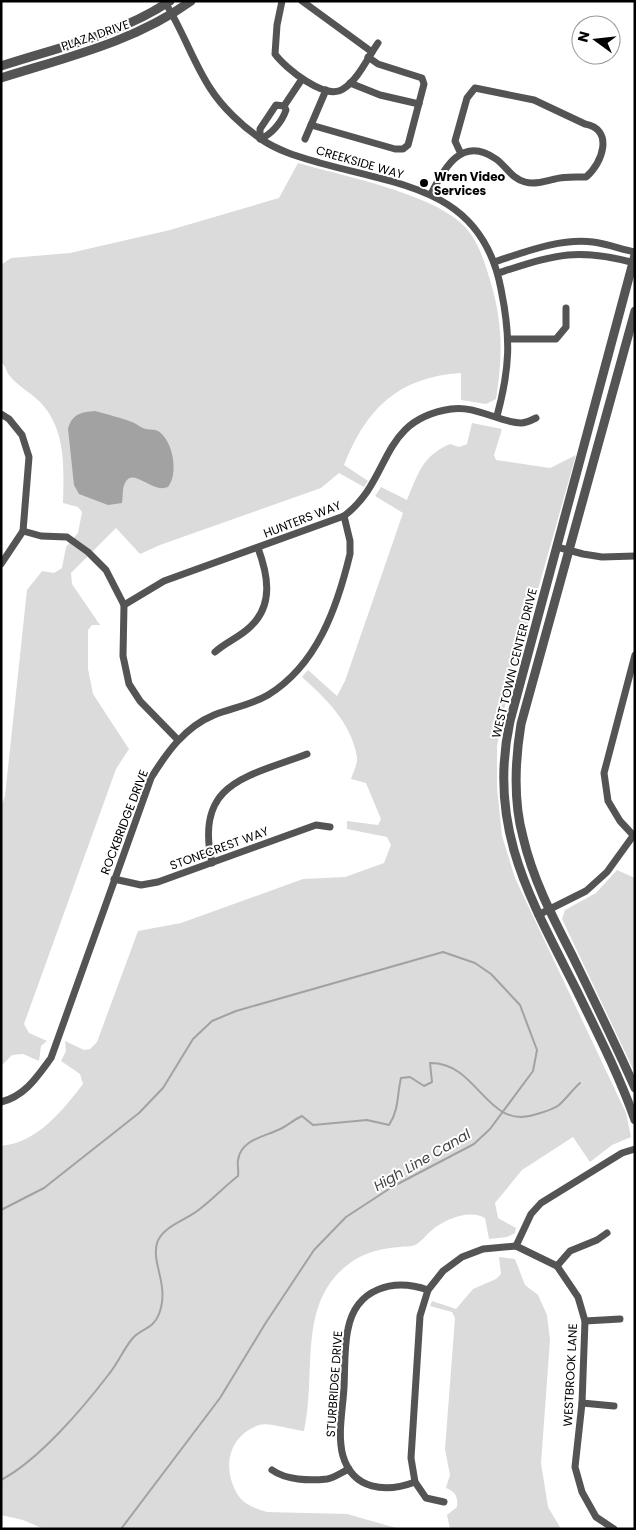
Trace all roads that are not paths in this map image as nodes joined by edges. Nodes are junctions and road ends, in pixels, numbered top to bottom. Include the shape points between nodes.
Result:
1 (190, 1) edge
2 (282, 1) edge
3 (302, 1) edge
4 (168, 3) edge
5 (172, 14) junction
6 (378, 43) dead end
7 (370, 54) junction
8 (1, 66) edge
9 (1, 78) edge
10 (302, 79) junction
11 (350, 83) junction
12 (326, 90) junction
13 (419, 104) junction
14 (284, 106) junction
15 (311, 125) junction
16 (260, 138) junction
17 (305, 139) dead end
18 (461, 154) junction
19 (431, 194) junction
20 (634, 258) edge
21 (494, 262) junction
22 (498, 273) junction
23 (566, 308) dead end
24 (635, 311) edge
25 (509, 340) junction
26 (1, 414) edge
27 (497, 416) junction
28 (536, 418) dead end
29 (344, 516) junction
30 (23, 531) junction
31 (557, 547) junction
32 (258, 548) junction
33 (569, 550) junction
34 (635, 556) edge
35 (1, 564) edge
36 (124, 604) junction
37 (215, 652) dead end
38 (635, 655) edge
39 (178, 740) junction
40 (307, 754) dead end
41 (330, 827) dead end
42 (634, 837) edge
43 (212, 863) junction
44 (114, 879) junction
45 (550, 910) junction
46 (538, 915) junction
47 (635, 1088) edge
48 (1, 1102) edge
49 (635, 1120) edge
50 (635, 1149) edge
51 (606, 1233) dead end
52 (516, 1246) junction
53 (557, 1266) junction
54 (428, 1290) junction
55 (620, 1319) dead end
56 (585, 1321) junction
57 (582, 1403) junction
58 (614, 1406) dead end
59 (349, 1469) junction
60 (272, 1470) dead end
61 (415, 1482) junction
62 (444, 1502) dead end
63 (614, 1529) edge

1 - 5 street, PLAZA DRIVE
2 - 10 street via 276,25 276,54
3 - 7 street
4 - 5 street, CREEKSIDE WAY
4 - 8 street, PLAZA DRIVE via 112,31
5 - 9 street, PLAZA DRIVE via 116,42
5 - 16 street, CREEKSIDE WAY via 210,88 230,113
6 - 7 street
7 - 11 street
7 - 13 street via 378,64 422,78 424,84
10 - 12 street
10 - 14 street
11 - 12 street via 342,90
11 - 13 street via 380,95
12 - 15 street
13 - 15 street via 408,145 403,149
14 - 16 street via 285,115 269,135
14 - 16 street via 276,105 260,129
15 - 17 street
16 - 19 street, CREEKSIDE WAY via 299,157
18 - 18 street via 470,151 484,153 497,160 515,178 536,183 586,177 599,163 604,142 601,132 594,126 534,100 475,88 467,98 455,141
18 - 19 street via 442,172
19 - 21 street, CREEKSIDE WAY via 452,205 465,217
20 - 21 street via 593,242 572,242
20 - 22 street via 570,253
20 - 31 street, WEST TOWN CENTER DRIVE
21 - 22 street, CREEKSIDE WAY
22 - 25 street, CREEKSIDE WAY
23 - 25 street via 566,327 556,338
24 - 33 street, WEST TOWN CENTER DRIVE
25 - 27 street, CREEKSIDE WAY via 509,364
26 - 30 street via 22,435 29,457
27 - 28 street, HUNTERS WAY via 522,423
27 - 29 street, HUNTERS WAY via 462,407 436,411 418,419 396,438 367,495
29 - 32 street, HUNTERS WAY
29 - 39 street, ROCKBRIDGE DRIVE via 350,541 348,560 326,627 308,660 290,679 267,695 212,716
30 - 35 street
30 - 36 street via 41,536 67,537 83,547 106,570
31 - 33 street
31 - 46 street, WEST TOWN CENTER DRIVE via 510,721 504,763 504,798 510,839
32 - 36 street, HUNTERS WAY via 164,581
32 - 37 street via 267,573 267,594 261,612 250,628 226,641
33 - 34 street via 602,557
33 - 45 street, WEST TOWN CENTER DRIVE via 522,724 516,765 522,836 534,877
36 - 39 street via 123,656 129,684 140,701
38 - 42 street via 604,773 608,801
39 - 44 street, ROCKBRIDGE DRIVE via 150,778
40 - 43 street via 239,779 220,796 207,823
41 - 43 street, STONECREST WAY via 316,825
42 - 45 street via 607,872 586,891
43 - 44 street, STONECREST WAY via 141,885
44 - 48 street, ROCKBRIDGE DRIVE via 51,1058 35,1082 14,1099
45 - 46 street
45 - 47 street, WEST TOWN CENTER DRIVE
46 - 49 street, WEST TOWN CENTER DRIVE via 610,1061
50 - 52 street via 622,1153 541,1203 531,1214
51 - 53 street via 570,1251
52 - 53 street, WESTBROOK LANE
52 - 54 street via 483,1249 462,1257 443,1271
53 - 56 street, WESTBROOK LANE via 578,1297
54 - 59 street, STURBRIDGE DRIVE via 392,1284 374,1291 354,1314 348,1329 341,1436 343,1455
54 - 61 street via 420,1316 411,1458
55 - 56 street
56 - 57 street, WESTBROOK LANE
57 - 58 street
57 - 63 street, WESTBROOK LANE via 575,1468 582,1492 596,1517
59 - 60 street via 328,1479 290,1478
59 - 61 street via 370,1486 397,1489
61 - 62 street via 426,1498

